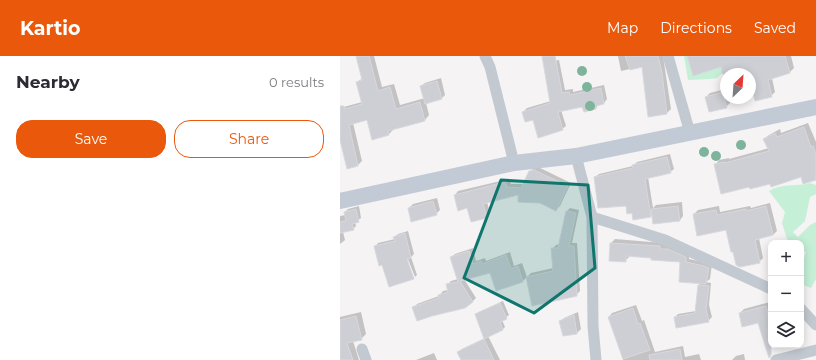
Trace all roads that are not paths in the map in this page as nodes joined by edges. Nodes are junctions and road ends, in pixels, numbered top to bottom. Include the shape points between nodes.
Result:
1 (486, 56) edge
2 (668, 56) edge
3 (816, 107) edge
4 (690, 133) junction
5 (576, 156) junction
6 (514, 163) junction
7 (340, 201) edge
8 (592, 217) junction
9 (768, 288) edge
10 (804, 312) edge
11 (816, 326) edge
12 (362, 349) dead end
13 (816, 350) edge
14 (366, 360) edge
15 (596, 360) edge
16 (776, 360) edge

1 - 6 street
2 - 4 street
3 - 4 street
4 - 5 street
5 - 6 street
5 - 8 street
6 - 7 street
8 - 9 street via 665,240
8 - 15 street via 593,326
10 - 11 street
12 - 14 street
13 - 16 street

